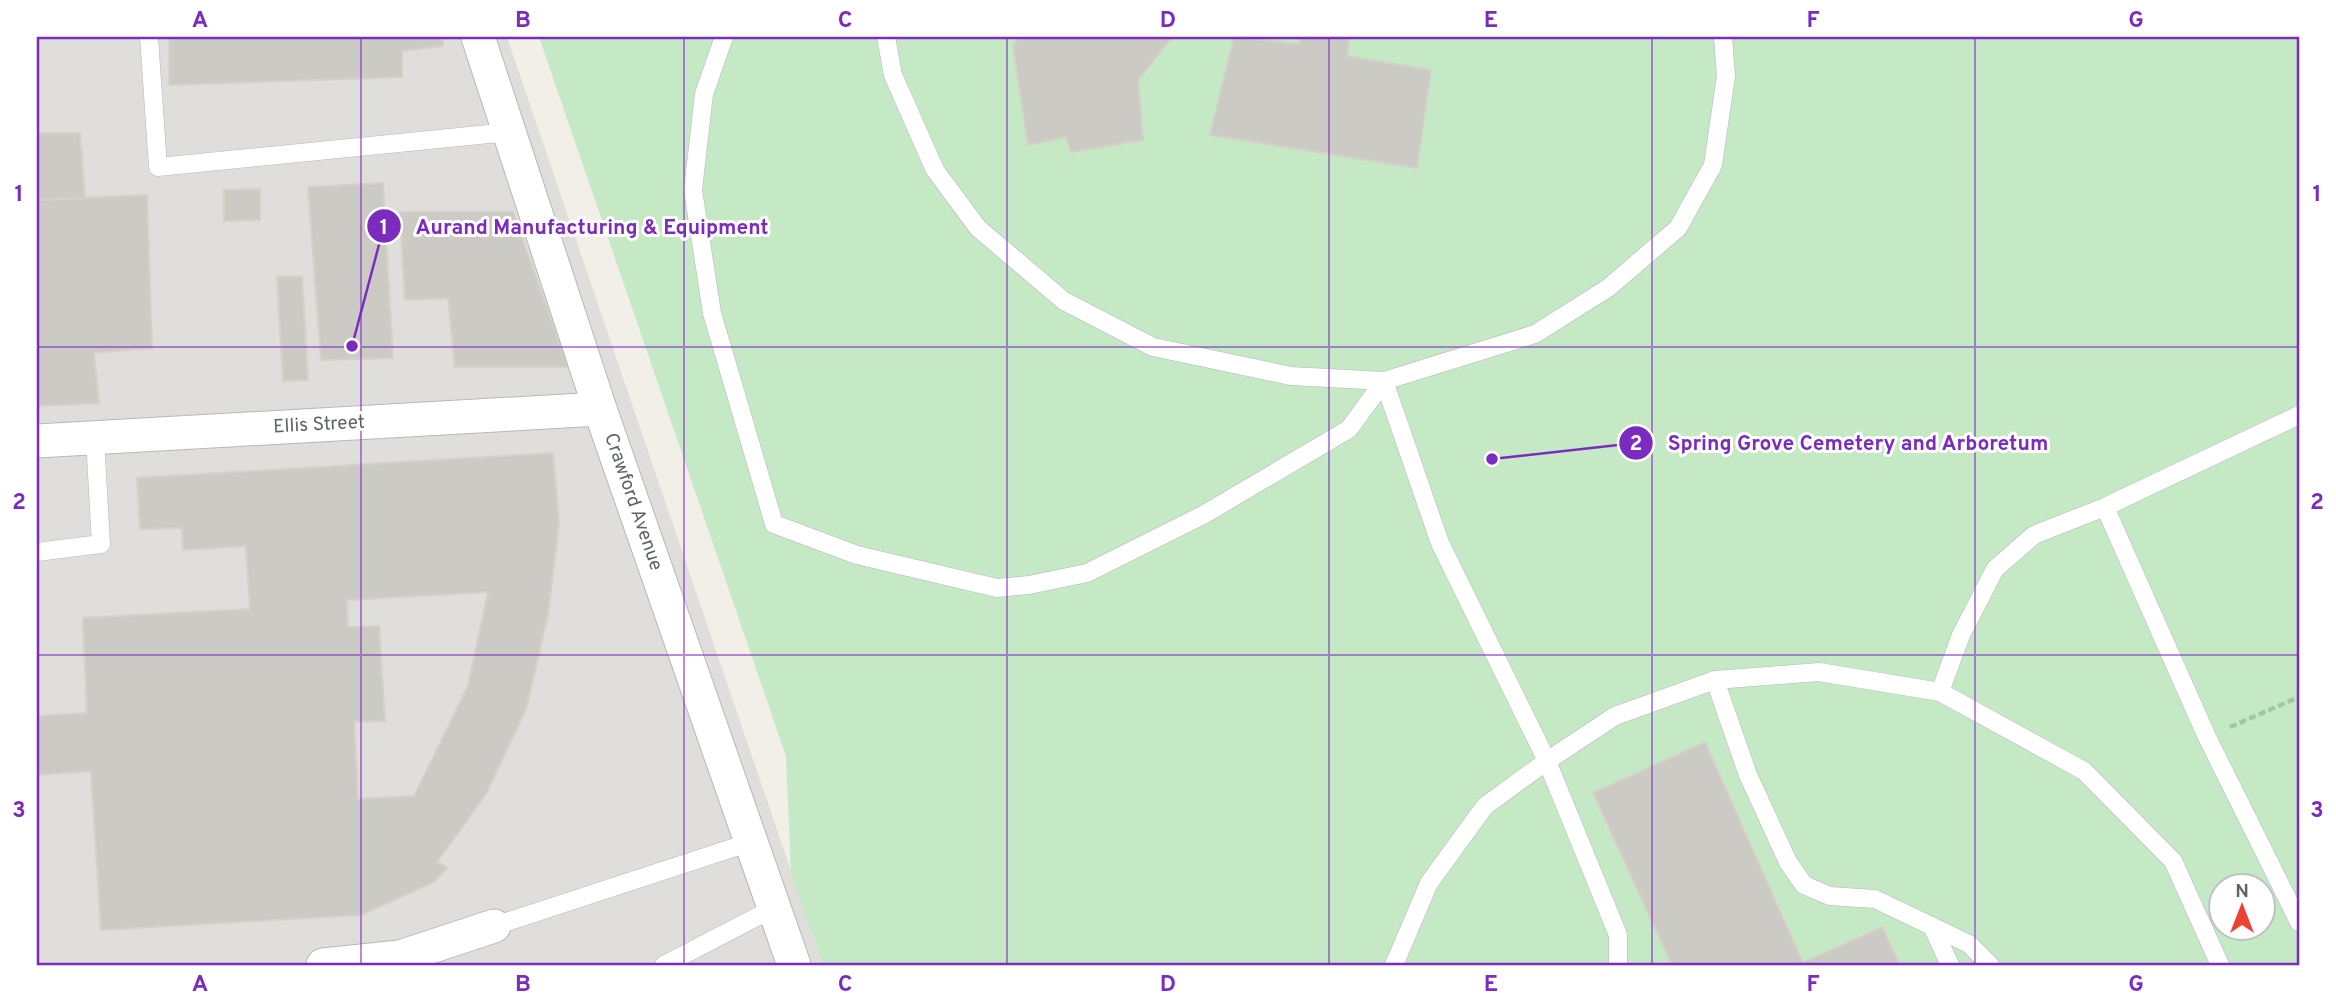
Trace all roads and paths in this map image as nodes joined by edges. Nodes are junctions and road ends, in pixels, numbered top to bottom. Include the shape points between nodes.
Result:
1 (149, 37) edge
2 (478, 37) edge
3 (724, 37) edge
4 (887, 37) edge
5 (1723, 37) edge
6 (509, 132) junction
7 (1384, 382) junction
8 (600, 409) junction
9 (2299, 415) edge
10 (96, 438) junction
11 (37, 441) edge
12 (2105, 507) junction
13 (37, 552) edge
14 (1715, 680) junction
15 (1940, 692) junction
16 (2299, 697) edge
17 (2207, 737) junction
18 (1547, 761) junction
19 (751, 842) junction
20 (774, 908) junction
21 (2299, 922) edge
22 (494, 926) joint
23 (1932, 926) junction
24 (323, 965) edge
25 (664, 965) edge
26 (794, 965) edge
27 (1394, 965) edge
28 (1618, 965) edge
29 (1950, 965) edge
30 (1990, 965) edge
31 (2220, 965) edge

1 - 6 lane via 158,167
2 - 6 street, Crawford Avenue
3 - 7 lane via 704,94 693,190 712,313 774,524 857,555 997,588 1087,573 1203,515 1349,429
4 - 7 lane via 893,75 935,170 978,228 1064,301 1153,348 1291,376
5 - 7 lane via 1726,76 1713,165 1678,228 1608,288 1535,334
6 - 8 street, Crawford Avenue
7 - 18 lane via 1440,543
8 - 10 street, Ellis Street
8 - 19 street, Crawford Avenue
9 - 12 lane
10 - 11 street, Ellis Street
10 - 13 lane via 101,544
12 - 15 lane via 2034,535 1995,569 1961,635
12 - 17 lane
14 - 15 lane via 1819,672
14 - 18 lane via 1615,716
14 - 23 lane via 1748,775 1788,862 1804,885 1830,896 1875,899
15 - 31 lane via 2084,771 2173,861
16 - 17 path
17 - 21 lane
18 - 27 lane via 1485,806 1429,883
18 - 28 lane via 1618,935
19 - 20 street, Crawford Avenue
19 - 22 lane
20 - 25 lane
20 - 26 street, Crawford Avenue
22 - 24 street via 400,957
23 - 29 lane
23 - 30 lane via 1969,944

